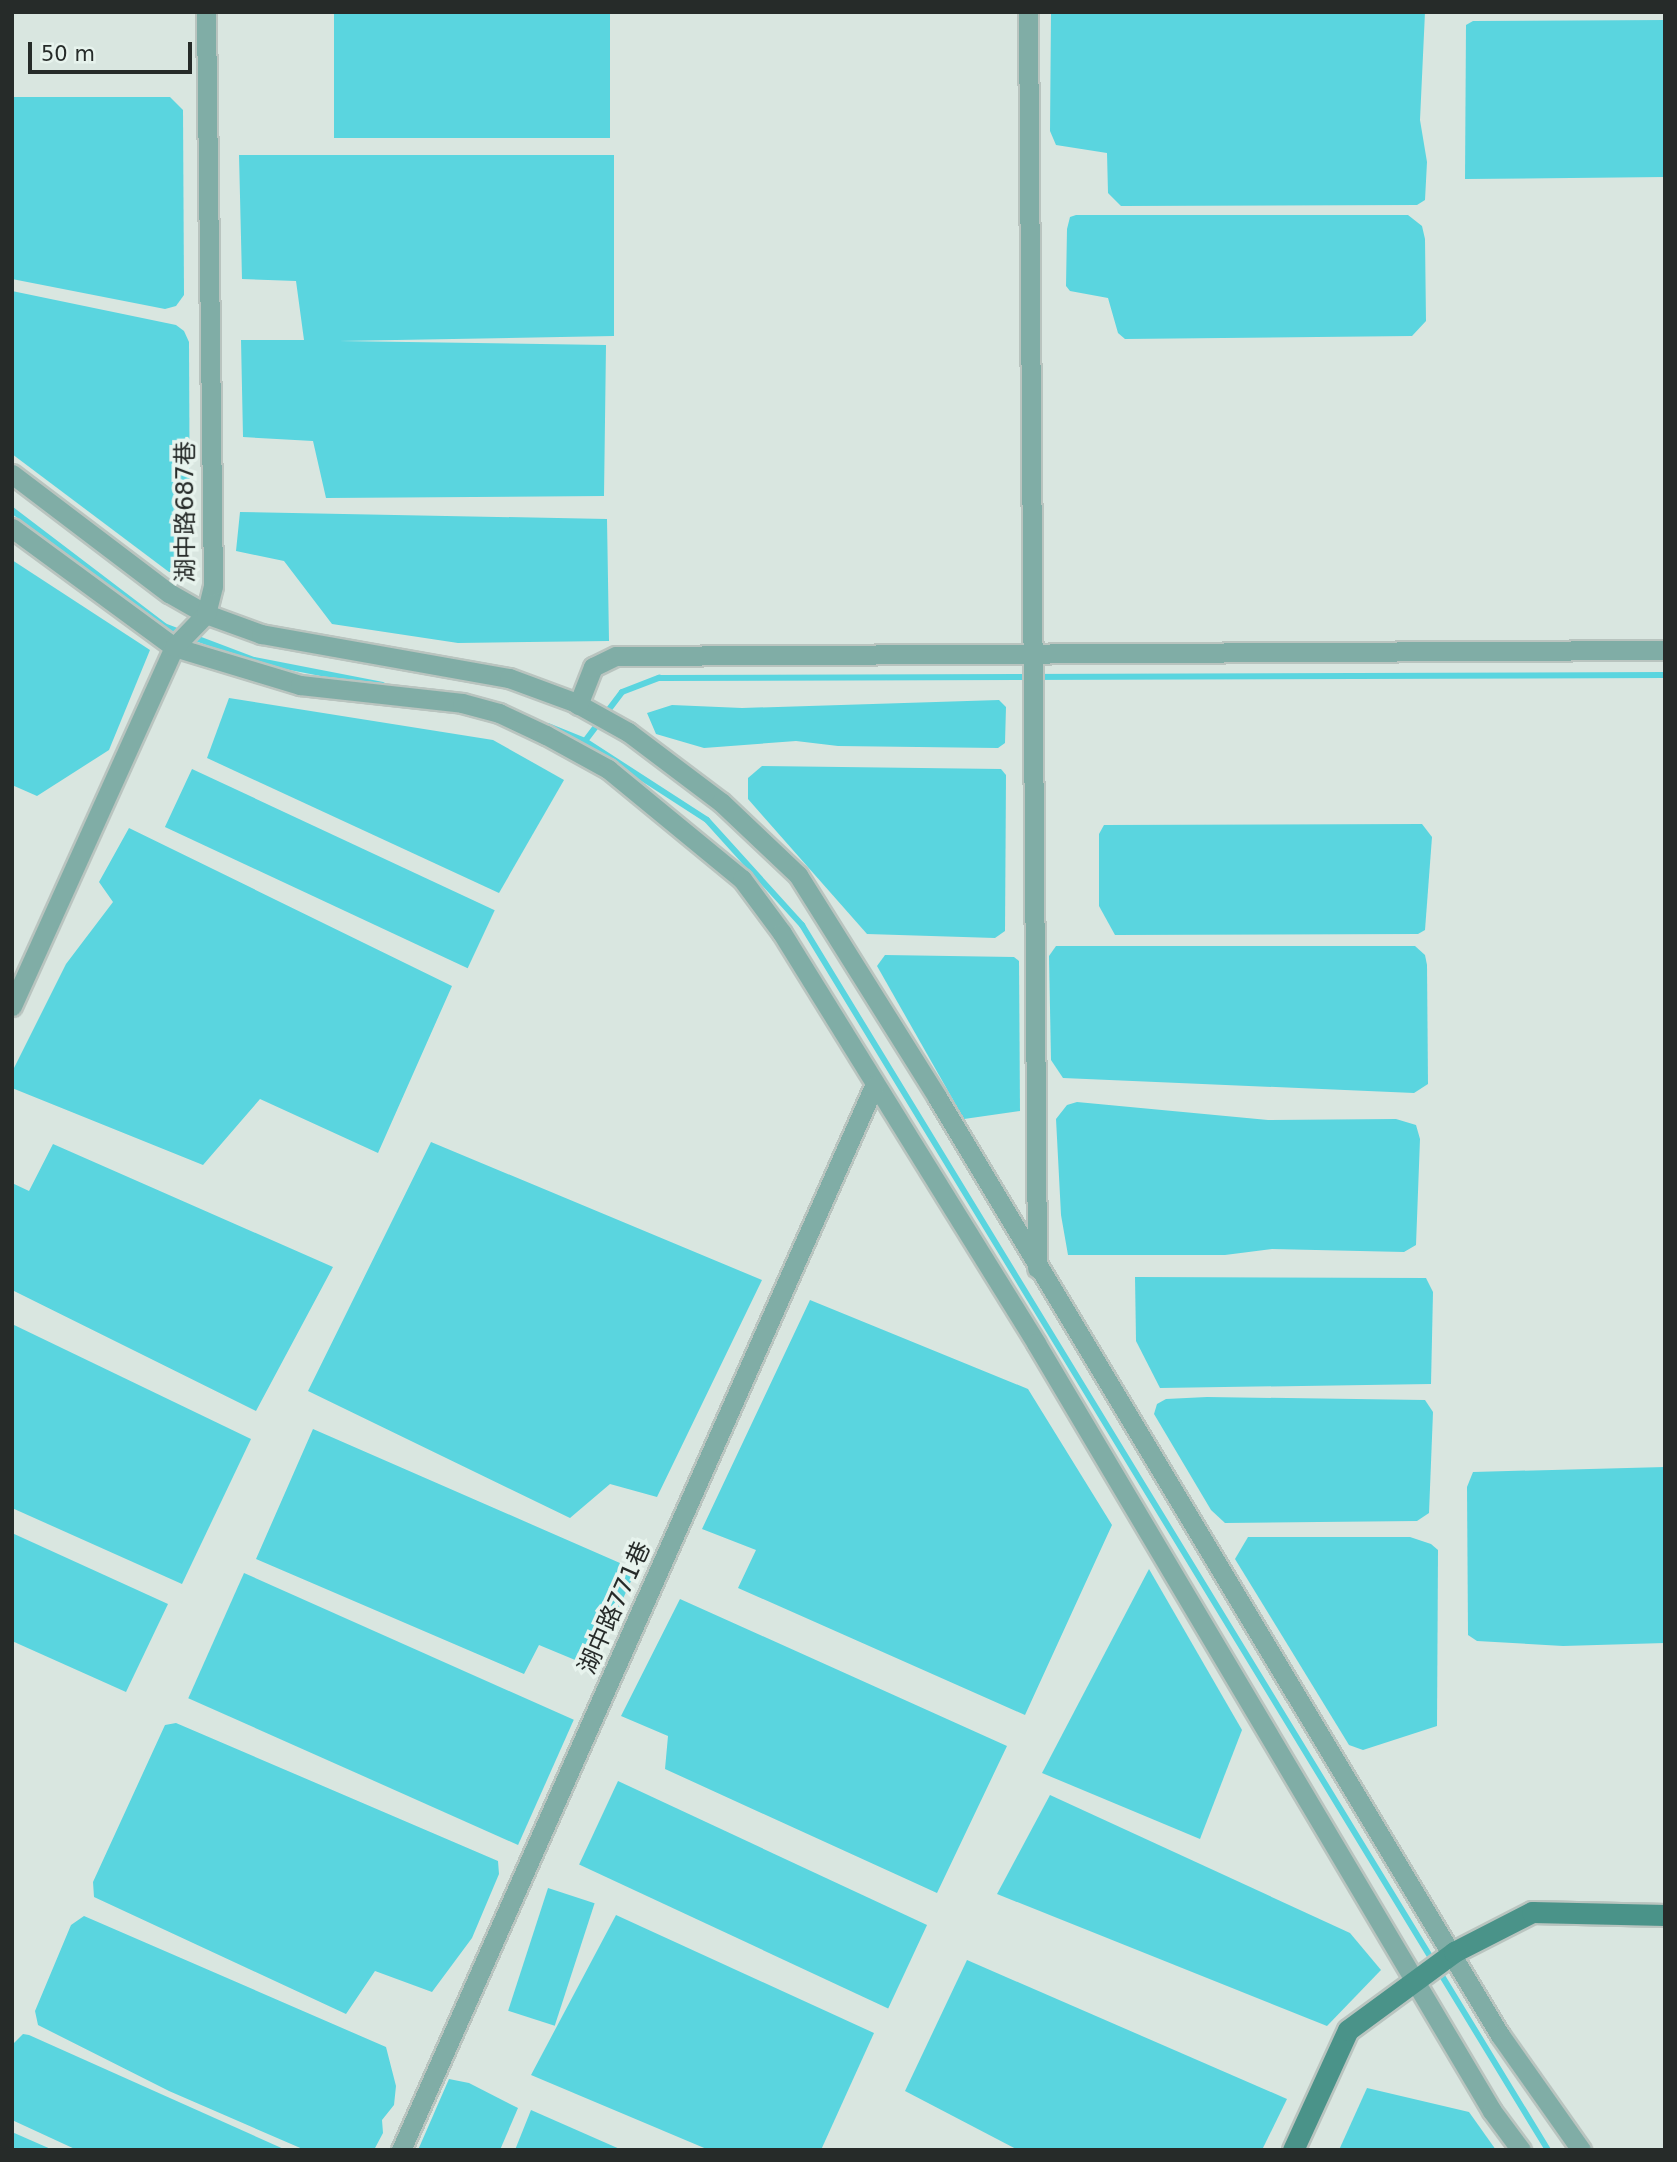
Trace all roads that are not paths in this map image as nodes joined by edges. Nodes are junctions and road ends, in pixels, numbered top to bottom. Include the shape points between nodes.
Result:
1 (206, 12) edge
2 (1028, 12) edge
3 (12, 474) edge
4 (12, 528) edge
5 (205, 614) junction
6 (174, 647) junction
7 (1665, 650) edge
8 (1034, 657) junction
9 (578, 705) junction
10 (12, 1006) edge
11 (874, 1086) junction
12 (1037, 1268) junction
13 (1665, 1915) edge
14 (1454, 1952) junction
15 (1414, 1980) junction
16 (401, 2150) edge
17 (1293, 2150) edge
18 (1521, 2150) edge
19 (1581, 2150) edge

1 - 5 street, 湖中路687巷 via 212,586
2 - 8 street
3 - 5 street via 169,593
4 - 6 street
5 - 6 street, 湖中路687巷
5 - 9 street via 261,634 509,678
6 - 10 street, 湖中路687巷
6 - 11 street via 300,685 462,704 499,713 608,769 742,879 782,933
7 - 8 street
8 - 9 street via 616,656 593,667
8 - 12 street
9 - 12 street via 628,732 722,802 798,875
11 - 15 street via 1036,1343
11 - 16 street, 湖中路771巷
12 - 14 street
13 - 14 street via 1532,1912
14 - 15 street
14 - 19 street via 1500,2035
15 - 17 street via 1348,2030
15 - 18 street via 1492,2111

